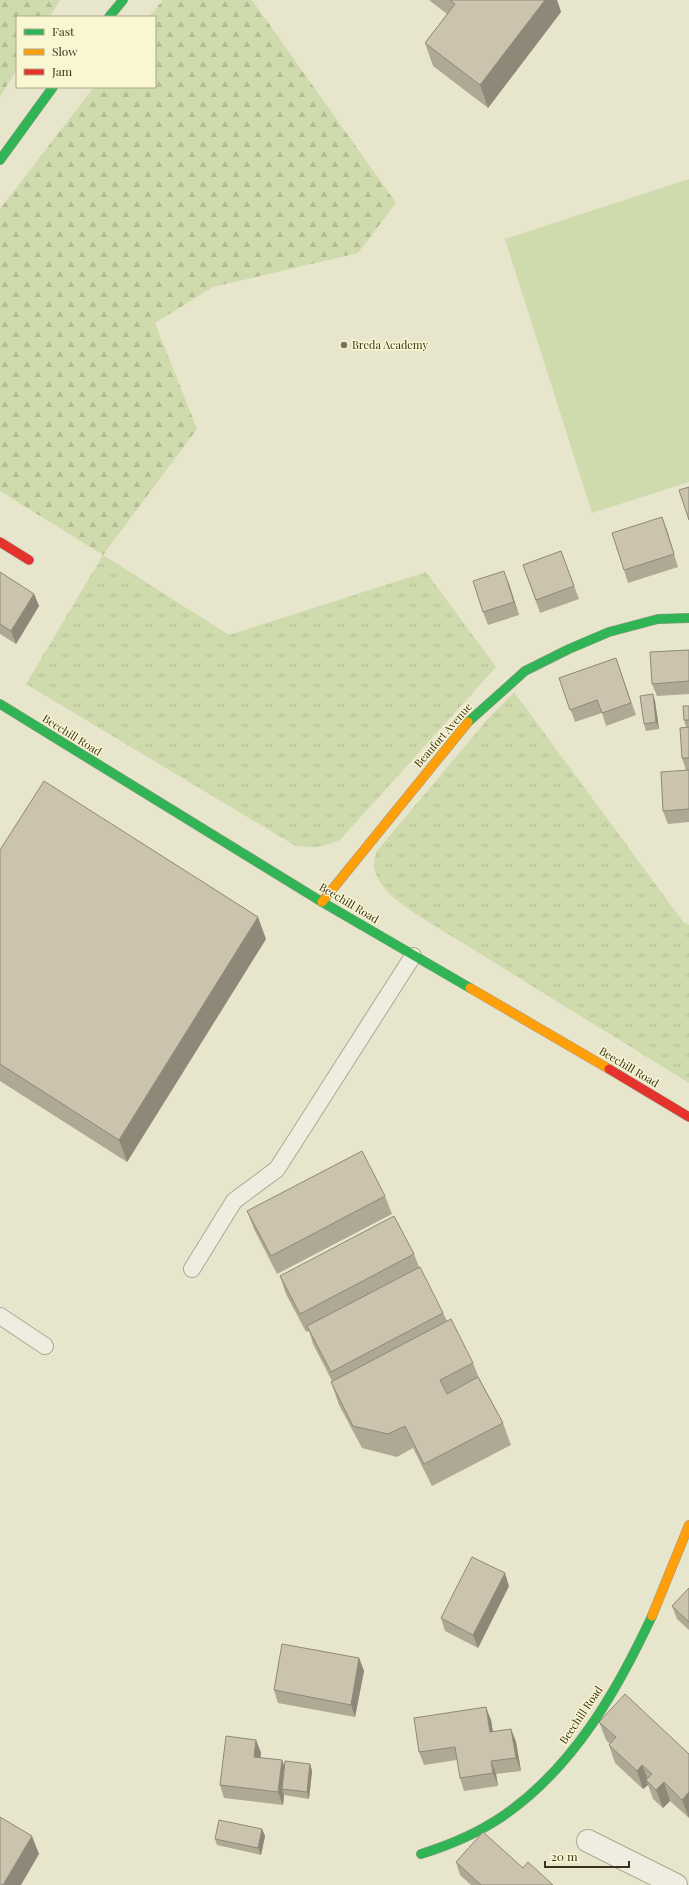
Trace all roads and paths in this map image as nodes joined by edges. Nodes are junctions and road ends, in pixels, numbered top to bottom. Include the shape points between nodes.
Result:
1 (123, 0) edge
2 (110, 16) edge
3 (51, 88) edge
4 (0, 160) edge
5 (0, 542) edge
6 (29, 560) dead end
7 (689, 618) edge
8 (0, 704) edge
9 (322, 902) junction
10 (413, 956) junction
11 (689, 1117) edge
12 (192, 1269) dead end
13 (0, 1316) edge
14 (45, 1346) dead end
15 (689, 1525) edge
16 (588, 1841) dead end
17 (421, 1854) dead end
18 (676, 1885) edge

1 - 2 street
3 - 4 street
5 - 6 street
7 - 9 street, Beaufort Avenue via 658,620 609,632 525,671 472,718
8 - 9 street, Beechill Road
9 - 10 street, Beechill Road
10 - 11 street, Beechill Road
10 - 12 lane via 277,1169 234,1201
13 - 14 lane
15 - 17 street, Beechill Road via 648,1624 600,1714 575,1748 545,1781 512,1810 476,1832 444,1847
16 - 18 street

